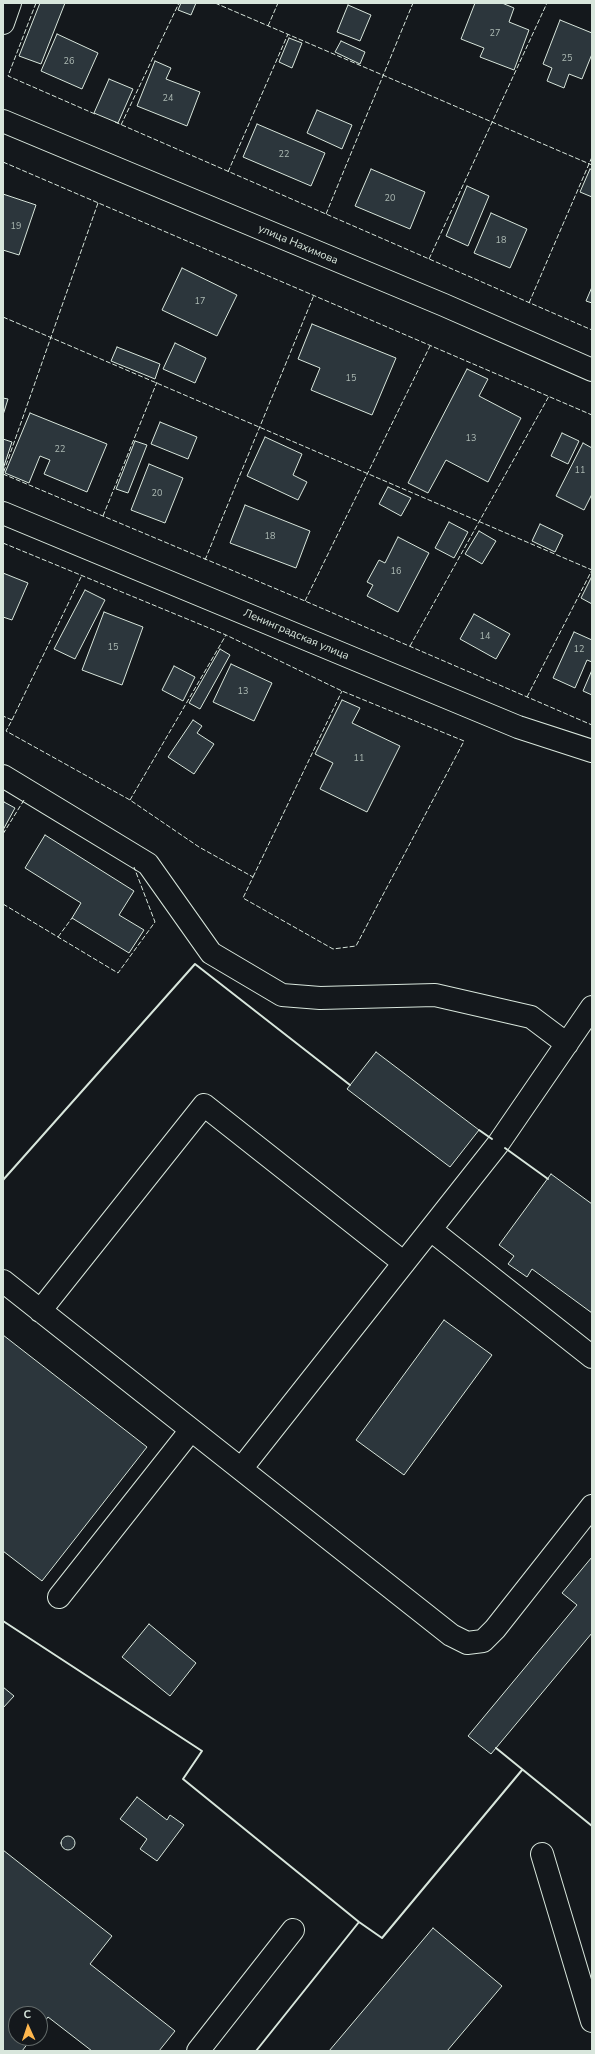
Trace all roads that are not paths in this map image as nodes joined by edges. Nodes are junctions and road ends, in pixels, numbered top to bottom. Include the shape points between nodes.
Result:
1 (10, 3) edge
2 (3, 23) edge
3 (3, 121) edge
4 (592, 370) edge
5 (3, 513) edge
6 (592, 751) edge
7 (3, 776) edge
8 (592, 1007) edge
9 (567, 1044) junction
10 (431, 1230) junction
11 (404, 1263) junction
12 (3, 1281) edge
13 (40, 1311) junction
14 (592, 1357) edge
15 (191, 1430) junction
16 (241, 1469) junction
17 (592, 1506) edge
18 (59, 1597) dead end
19 (542, 1854) dead end
20 (293, 1930) dead end
21 (592, 2020) edge
22 (198, 2051) edge

1 - 2 street
3 - 4 street, улица Нахимова
5 - 6 street, Ленинградская улица via 518,727
7 - 9 street via 148,864 211,953 282,995 320,998 434,995 531,1017
8 - 9 street
9 - 10 street via 498,1144
10 - 11 street
10 - 14 street
11 - 13 street via 204,1105
11 - 16 street
12 - 13 street
13 - 15 street
15 - 16 street
15 - 18 street
16 - 17 street via 451,1635 467,1643 483,1641 495,1629
19 - 21 street
20 - 22 street

